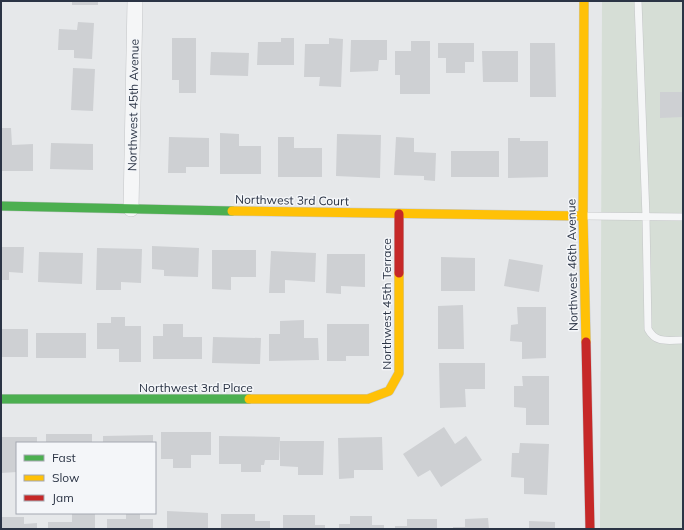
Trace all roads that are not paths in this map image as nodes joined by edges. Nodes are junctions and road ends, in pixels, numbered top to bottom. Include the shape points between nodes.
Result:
1 (135, 1) edge
2 (584, 1) edge
3 (638, 1) edge
4 (1, 206) edge
5 (131, 209) junction
6 (399, 214) junction
7 (583, 216) junction
8 (646, 217) junction
9 (683, 217) edge
10 (683, 340) edge
11 (389, 391) joint
12 (1, 399) edge
13 (590, 529) edge

1 - 5 street, Northwest 45th Avenue
2 - 7 street, Northwest 46th Avenue
3 - 8 lane
4 - 5 street, Northwest 3rd Court
5 - 6 street, Northwest 3rd Court
6 - 7 street, Northwest 3rd Court
6 - 11 street, Northwest 45th Terrace via 399,373
7 - 8 lane
7 - 13 street, Northwest 46th Avenue
8 - 9 lane
8 - 10 lane via 648,329 652,336 659,340
11 - 12 street, Northwest 3rd Place via 368,399

